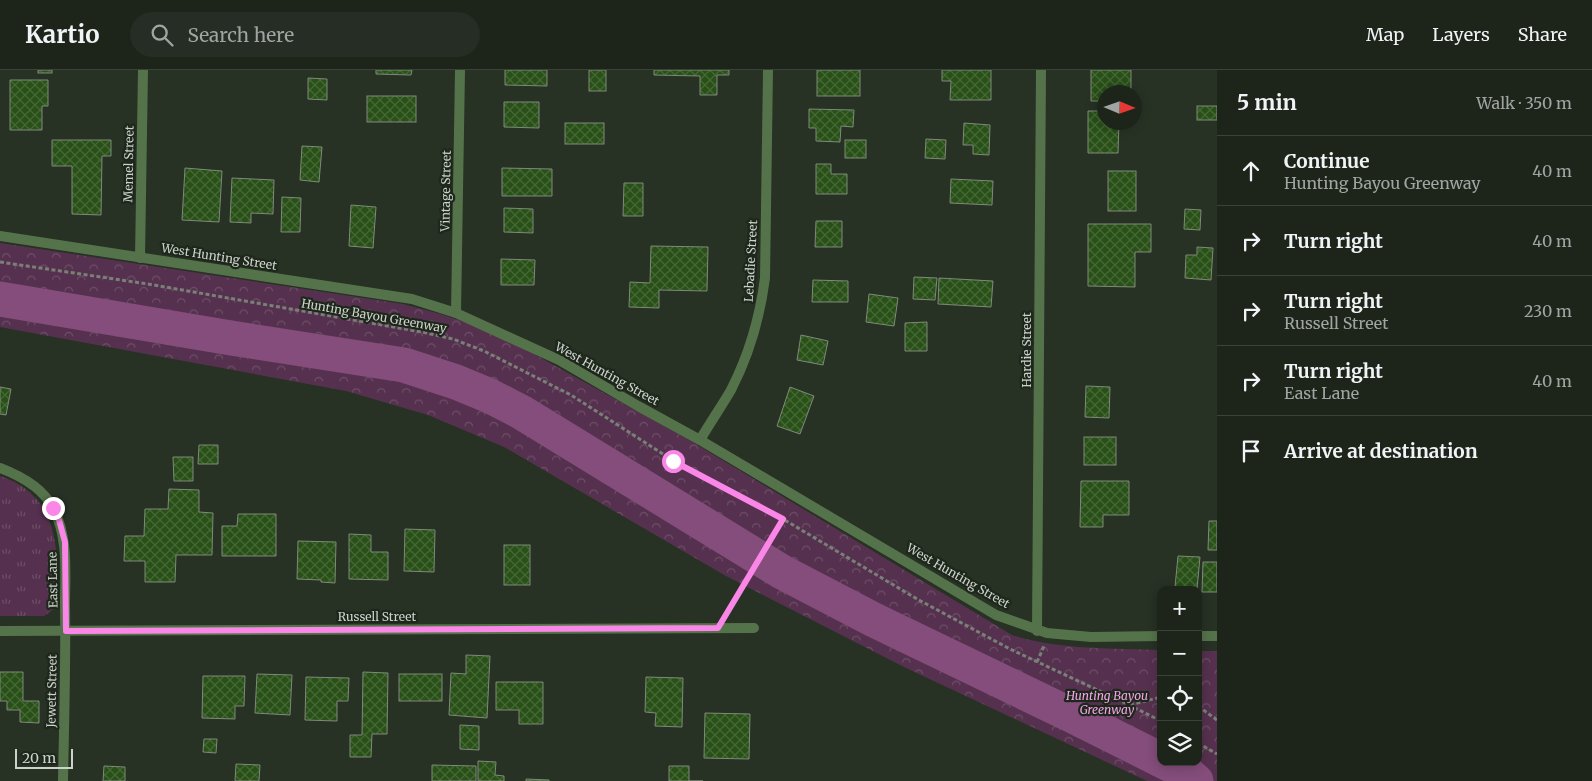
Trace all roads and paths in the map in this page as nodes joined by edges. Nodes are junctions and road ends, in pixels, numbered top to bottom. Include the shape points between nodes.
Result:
1 (143, 70) edge
2 (460, 70) edge
3 (768, 70) edge
4 (1041, 70) edge
5 (0, 236) edge
6 (140, 258) junction
7 (0, 262) edge
8 (456, 313) junction
9 (700, 440) junction
10 (0, 468) edge
11 (783, 519) junction
12 (718, 628) junction
13 (754, 628) dead end
14 (0, 631) edge
15 (66, 631) junction
16 (1038, 631) junction
17 (1157, 636) edge
18 (1202, 636) edge
19 (1217, 636) edge
20 (1157, 698) edge
21 (1129, 705) junction
22 (1202, 709) edge
23 (1157, 719) edge
24 (1217, 720) edge
25 (1202, 745) edge
26 (1217, 754) edge
27 (63, 781) edge

1 - 6 street, Memel Street
2 - 8 street, Vintage Street
3 - 9 street, Lebadie Street via 762,306 731,389
4 - 16 street, Hardie Street
5 - 6 street, West Hunting Street
6 - 8 street, West Hunting Street via 412,299
7 - 11 path, Hunting Bayou Greenway via 148,284 453,339 571,395 688,470
8 - 9 street, West Hunting Street via 559,360
9 - 16 street, West Hunting Street via 996,615
10 - 15 street, East Lane via 36,487 47,497 59,520 65,542
11 - 12 path
11 - 21 path, Hunting Bayou Greenway via 1001,645
12 - 13 street, Russell Street
12 - 15 street, Russell Street
14 - 15 street, Russell Street
15 - 27 street, Jewett Street
16 - 17 street, West Hunting Street via 1091,636
18 - 19 street
20 - 21 path
21 - 23 path, Hunting Bayou Greenway
22 - 24 path
25 - 26 path

